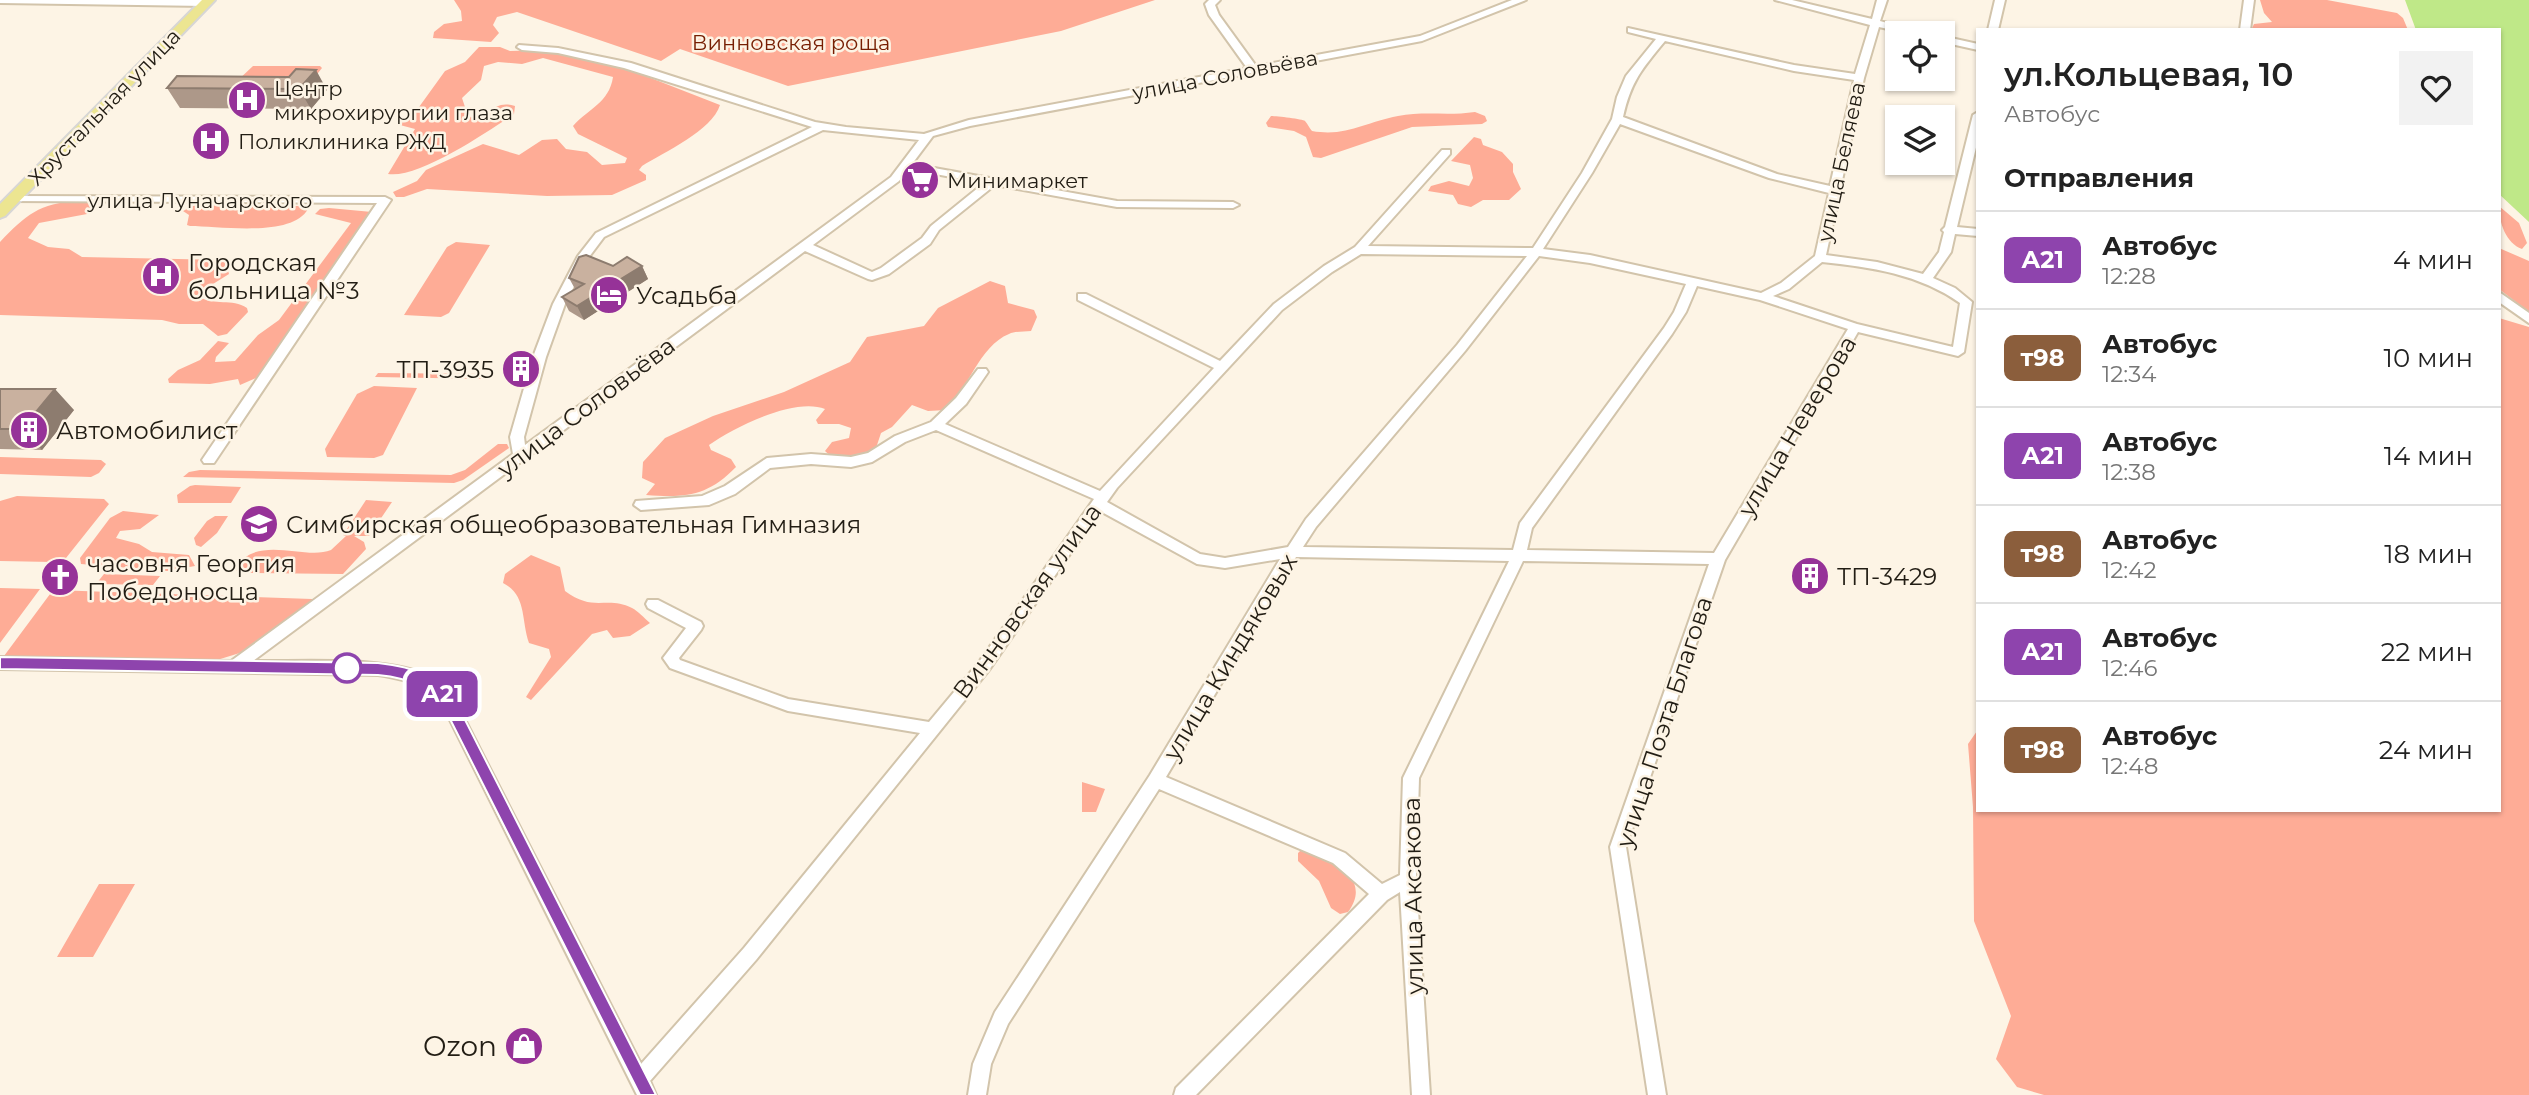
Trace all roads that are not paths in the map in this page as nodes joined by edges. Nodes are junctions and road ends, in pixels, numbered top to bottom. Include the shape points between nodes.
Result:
1 (0, 0) edge
2 (1215, 0) edge
3 (1521, 0) edge
4 (1780, 0) edge
5 (1882, 0) edge
6 (2000, 0) edge
7 (2249, 0) edge
8 (208, 1) edge
9 (1874, 23) junction
10 (1885, 26) edge
11 (1993, 28) edge
12 (2245, 28) edge
13 (1631, 30) dead end
14 (1661, 39) junction
15 (1955, 42) edge
16 (522, 47) dead end
17 (1976, 47) edge
18 (1253, 69) junction
19 (1859, 78) junction
20 (1617, 119) junction
21 (1976, 124) edge
22 (823, 126) junction
23 (925, 137) junction
24 (1446, 152) dead end
25 (907, 166) junction
26 (991, 184) junction
27 (1836, 191) junction
28 (14, 199) junction
29 (1233, 205) dead end
30 (0, 213) edge
31 (1948, 230) junction
32 (1976, 233) edge
33 (804, 246) junction
34 (1359, 250) junction
35 (1536, 252) junction
36 (1820, 258) junction
37 (1926, 279) junction
38 (1693, 282) junction
39 (1082, 297) dead end
40 (1762, 297) junction
41 (2501, 298) edge
42 (2529, 319) edge
43 (1855, 327) junction
44 (1222, 368) junction
45 (982, 372) dead end
46 (936, 425) junction
47 (520, 457) junction
48 (209, 460) dead end
49 (1100, 500) junction
50 (641, 505) dead end
51 (1292, 552) junction
52 (1519, 555) junction
53 (1718, 559) junction
54 (653, 604) dead end
55 (0, 663) edge
56 (235, 666) junction
57 (933, 729) junction
58 (1156, 780) junction
59 (1408, 879) junction
60 (1381, 894) junction
61 (643, 1088) edge
62 (977, 1095) edge
63 (1183, 1095) edge
64 (1421, 1095) edge
65 (1657, 1095) edge

1 - 8 street
2 - 18 street via 1210,4 1214,15
3 - 18 street, улица Соловьёва via 1422,38
4 - 9 street
5 - 9 street, улица Беляева
6 - 11 street
7 - 12 street
8 - 28 main road, Хрустальная улица
9 - 10 street
9 - 19 street, улица Беляева
13 - 14 street
14 - 19 street
14 - 20 street, улица Киндяковых via 1631,76
15 - 17 street
16 - 22 street, улица Соловьёва via 549,48 628,65
18 - 23 street, улица Соловьёва via 969,123
19 - 27 street, улица Беляева
20 - 27 street via 1773,176
20 - 35 street, улица Киндяковых
21 - 31 street
22 - 23 street, улица Соловьёва
22 - 47 street via 600,235 567,283 517,437
23 - 25 street, улица Соловьёва
24 - 34 street, Винновская улица
25 - 26 street
25 - 33 street, улица Соловьёва
26 - 29 street via 1117,204
26 - 33 street via 935,228 926,241 872,276
27 - 36 street, улица Беляева
28 - 30 main road, Хрустальная улица
28 - 48 street, улица Луначарского via 385,200
31 - 32 street
31 - 37 street via 1940,262
33 - 47 street, улица Соловьёва
34 - 35 street
34 - 44 street, Винновская улица via 1278,307
35 - 38 street
35 - 51 street, улица Киндяковых via 1461,348 1311,523
36 - 37 street
36 - 40 street, улица Беляева via 1785,286
37 - 43 street, улица Неверова via 1966,302 1958,352
38 - 40 street
38 - 52 street via 1668,331 1525,527
39 - 44 street
40 - 43 street
41 - 42 street
43 - 53 street, улица Неверова
44 - 49 street, Винновская улица
45 - 46 street
46 - 49 street
46 - 50 street via 900,439 872,457 851,462 767,463 730,490 704,501
47 - 56 street, улица Соловьёва
49 - 51 street via 1197,559 1226,563
49 - 57 street, Винновская улица via 1047,580
51 - 52 street
51 - 58 street, улица Киндяковых
52 - 53 street
52 - 59 street, улица Аксакова via 1410,778
53 - 65 street, улица Поэта Благова via 1618,847
54 - 57 street via 696,626 670,658 675,664 788,705
55 - 56 street
56 - 61 street via 406,672 442,694
57 - 61 street, Винновская улица
58 - 60 street via 1339,858
58 - 62 street, улица Киндяковых via 1001,1018 982,1064
59 - 60 street
59 - 64 street, улица Аксакова
60 - 63 street

